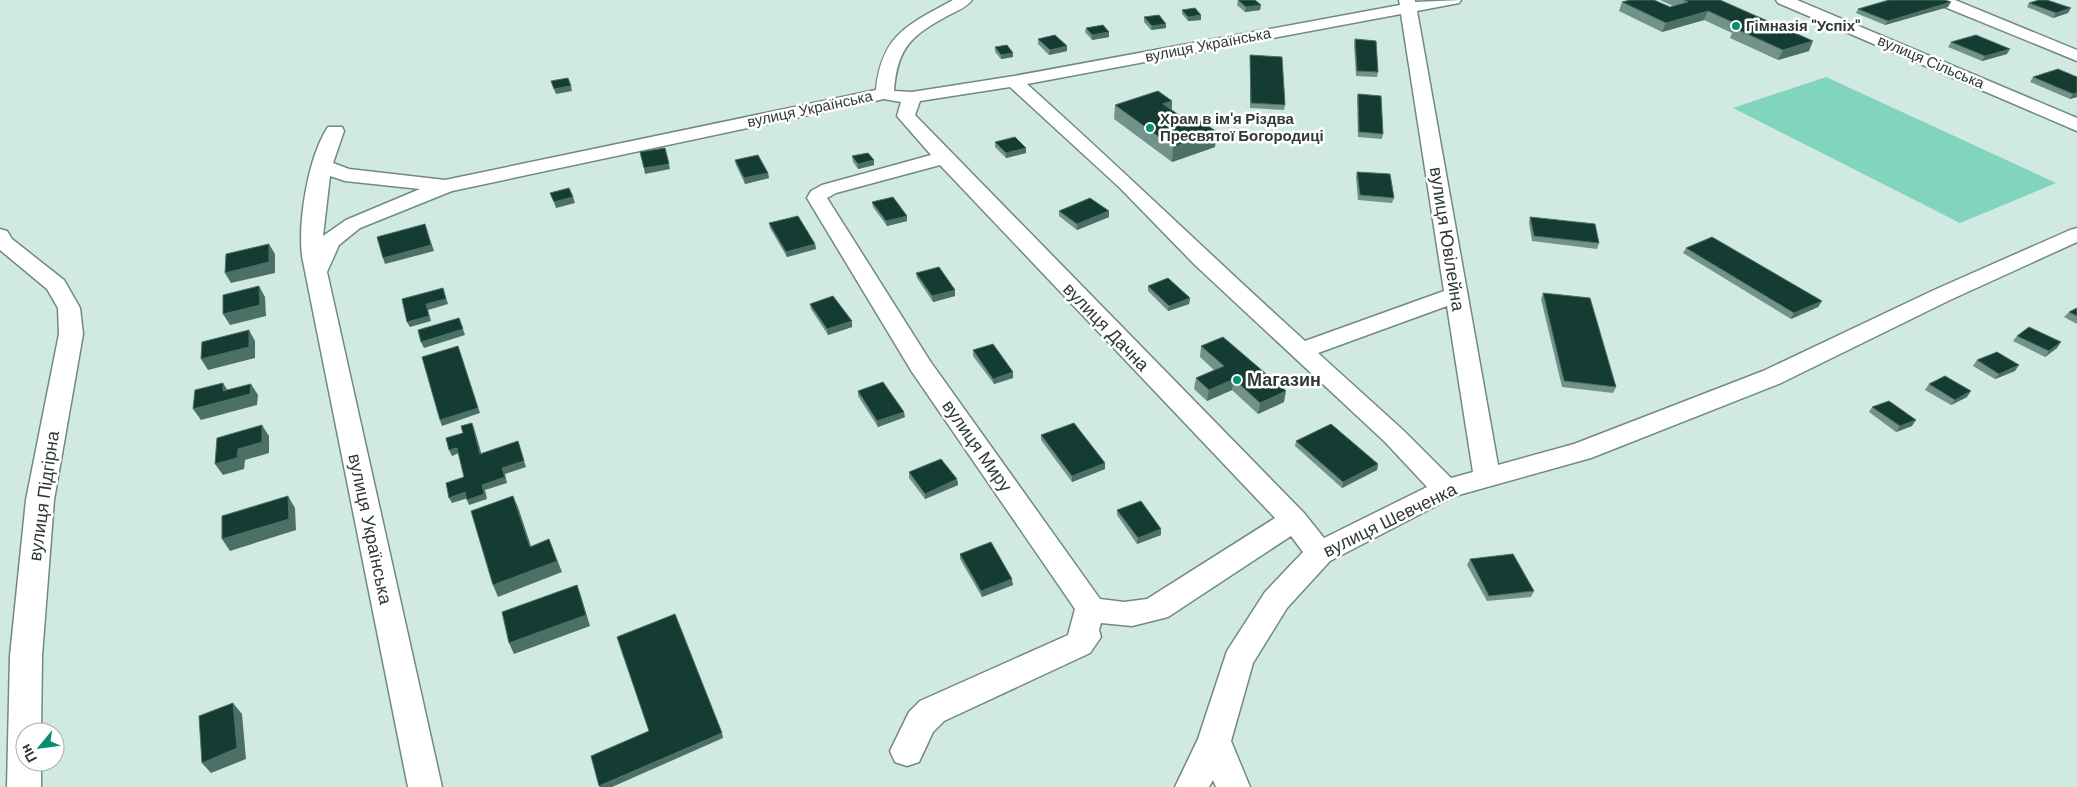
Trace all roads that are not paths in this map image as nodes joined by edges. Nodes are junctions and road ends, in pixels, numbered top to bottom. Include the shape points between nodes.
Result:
1 (964, 0) edge
2 (1454, 0) edge
3 (1784, 0) edge
4 (1942, 0) edge
5 (1408, 4) edge
6 (2077, 56) edge
7 (1014, 81) junction
8 (885, 94) junction
9 (841, 104) junction
10 (909, 106) junction
11 (2077, 125) edge
12 (334, 131) dead end
13 (944, 158) junction
14 (323, 166) junction
15 (368, 178) junction
16 (446, 186) junction
17 (318, 192) junction
18 (2077, 234) edge
19 (0, 235) edge
20 (316, 272) junction
21 (1456, 295) junction
22 (1300, 351) junction
23 (1488, 478) junction
24 (1446, 489) junction
25 (1294, 520) junction
26 (1320, 553) junction
27 (1090, 608) junction
28 (1214, 741) junction
29 (906, 751) dead end
30 (24, 787) edge
31 (425, 787) edge
32 (1192, 787) edge
33 (1233, 787) edge

1 - 8 street via 915,28 900,42 888,65
2 - 5 street, вулиця Українська
3 - 11 street, вулиця Сільська
4 - 6 street
5 - 7 street, вулиця Українська
5 - 21 street, вулиця Ювілейна
7 - 10 street, вулиця Українська
7 - 22 street via 1127,184 1202,260
8 - 9 street, вулиця Українська
8 - 10 street, вулиця Українська
9 - 10 street
9 - 16 street, вулиця Українська
10 - 13 street, вулиця Дачна
12 - 14 street, вулиця Українська
13 - 25 street, вулиця Дачна
13 - 27 street, вулиця Миру via 829,189 817,198 921,366
14 - 15 street via 345,175
14 - 17 street, вулиця Українська
15 - 16 street
15 - 17 street
16 - 20 street, вулиця Українська via 354,224 330,241 320,257
17 - 20 street, вулиця Українська via 312,240
18 - 23 street, вулиця Шевченка via 1772,377 1582,451
19 - 30 street, вулиця Підгірна via 3,242 56,285 69,308 71,334 40,500 26,656
20 - 31 street, вулиця Українська
21 - 22 street
21 - 23 street, вулиця Ювілейна
22 - 24 street via 1394,436
23 - 24 street, вулиця Шевченка
24 - 26 street, вулиця Шевченка
25 - 26 street, вулиця Дачна
25 - 27 street via 1157,608 1124,616
26 - 28 street, вулиця Шевченка via 1276,600 1238,660
27 - 29 street via 1084,630 1086,637 1079,644 932,711 921,722
28 - 32 street, вулиця Шевченка
28 - 33 street

